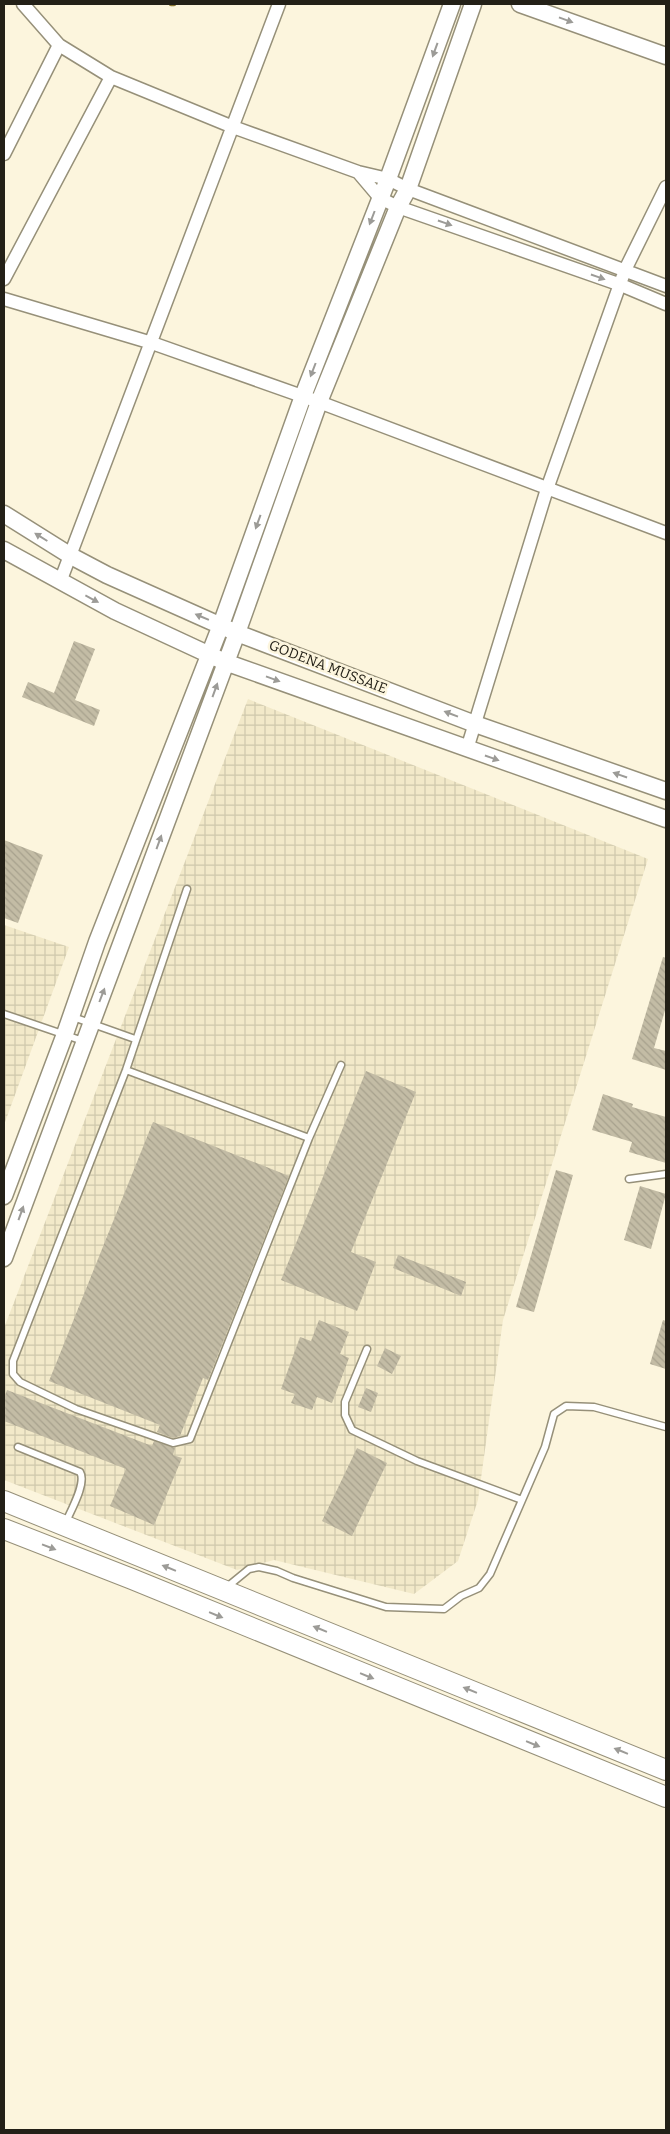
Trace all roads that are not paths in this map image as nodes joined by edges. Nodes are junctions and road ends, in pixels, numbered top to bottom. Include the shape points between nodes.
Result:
1 (23, 4) edge
2 (279, 4) edge
3 (452, 4) edge
4 (473, 4) edge
5 (520, 4) edge
6 (60, 45) junction
7 (666, 56) edge
8 (111, 77) junction
9 (233, 127) junction
10 (4, 154) edge
11 (358, 172) junction
12 (388, 179) junction
13 (666, 187) edge
14 (408, 189) junction
15 (380, 198) junction
16 (398, 207) junction
17 (524, 231) junction
18 (517, 248) junction
19 (625, 270) junction
20 (4, 279) edge
21 (621, 284) junction
22 (666, 286) edge
23 (4, 299) edge
24 (666, 304) edge
25 (152, 342) junction
26 (303, 396) junction
27 (320, 402) junction
28 (546, 489) junction
29 (4, 514) edge
30 (666, 533) edge
31 (4, 550) edge
32 (70, 556) junction
33 (60, 582) junction
34 (221, 625) junction
35 (237, 633) junction
36 (208, 654) junction
37 (225, 662) junction
38 (475, 724) junction
39 (467, 749) junction
40 (666, 791) edge
41 (666, 819) edge
42 (187, 889) dead end
43 (4, 1014) edge
44 (71, 1017) junction
45 (91, 1024) junction
46 (65, 1034) junction
47 (135, 1039) junction
48 (85, 1042) junction
49 (342, 1065) dead end
50 (126, 1070) junction
51 (309, 1138) junction
52 (666, 1174) edge
53 (629, 1179) dead end
54 (4, 1196) edge
55 (4, 1258) edge
56 (366, 1349) dead end
57 (666, 1427) edge
58 (18, 1447) dead end
59 (522, 1500) junction
60 (4, 1501) edge
61 (64, 1526) junction
62 (4, 1530) edge
63 (142, 1558) junction
64 (132, 1579) junction
65 (224, 1590) junction
66 (515, 1708) junction
67 (503, 1732) junction
68 (666, 1770) edge
69 (666, 1797) edge

1 - 6 street
2 - 9 street
3 -> 12 street
4 - 14 street
5 -> 7 street
6 - 8 street
6 - 10 street
8 - 9 street
8 - 20 street
9 - 11 street
9 - 25 street
11 - 12 street
11 - 15 street
12 - 14 street
12 - 15 street
13 - 19 street
14 - 16 street
14 - 17 street
15 - 16 street
15 -> 26 street
16 -> 18 street
16 - 27 street
17 - 18 street
17 - 19 street
18 -> 21 street
19 - 21 street
19 - 22 street
21 - 24 street
21 - 28 street
23 - 25 street
25 - 26 street
25 - 32 street
26 - 27 street
26 -> 34 street
27 - 28 street
27 - 35 street
28 - 30 street
28 - 38 street
32 -> 29 street, GODENA MUSSAIE
31 - 33 street
32 - 33 street
34 -> 32 street, GODENA MUSSAIE via 134,588
33 -> 36 street
34 - 35 street, GODENA MUSSAIE
34 - 36 street
35 - 37 street
38 -> 35 street, GODENA MUSSAIE
36 - 37 street
36 - 44 street
37 -> 39 street
45 -> 37 street
38 - 39 street
40 -> 38 street, GODENA MUSSAIE
39 -> 41 street
42 - 47 lane
43 - 46 lane
44 - 45 lane
44 - 46 street
45 - 47 lane
45 - 48 street
46 - 48 lane
46 - 54 street
47 - 50 lane
55 -> 48 street
49 - 51 lane
50 - 51 lane
50 - 51 lane via 14,1361 13,1374 20,1382 76,1409 173,1443 190,1439
52 - 53 lane
56 - 59 lane via 345,1402 352,1430 417,1461
57 - 59 lane via 594,1407 566,1406 554,1414 545,1447
58 - 61 lane via 82,1475 83,1482
59 - 65 lane via 490,1574 479,1588 444,1608 381,1606 259,1568 249,1569
60 - 61 main road
61 - 63 main road
62 -> 64 main road
63 - 64 main road
65 -> 63 main road
64 -> 67 main road
66 -> 65 main road
66 - 67 main road
68 -> 66 main road
67 -> 69 main road

